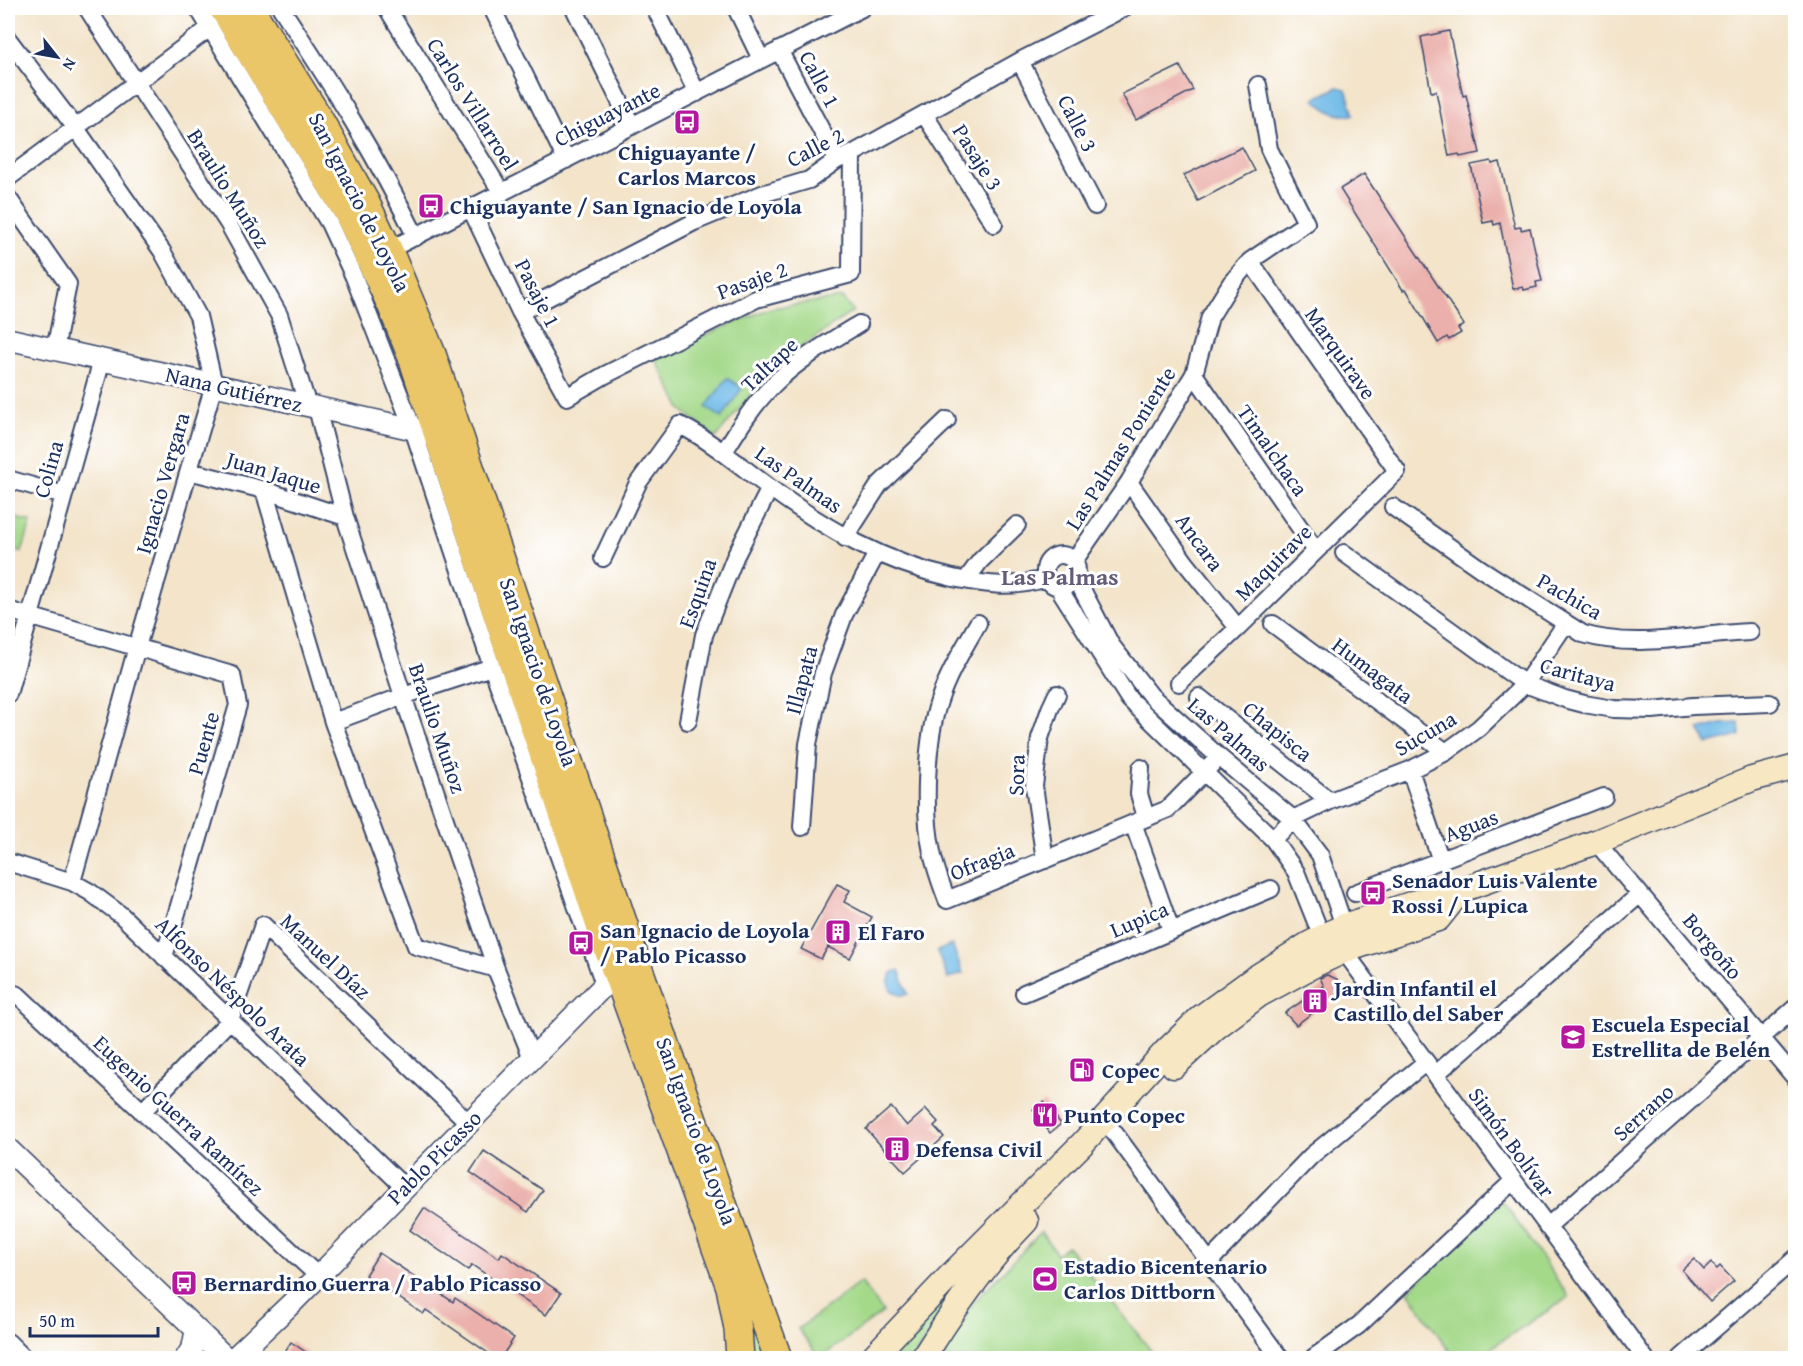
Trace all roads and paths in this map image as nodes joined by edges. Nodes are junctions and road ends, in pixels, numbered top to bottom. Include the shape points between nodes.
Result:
1 (87, 8) edge
2 (198, 8) edge
3 (250, 8) edge
4 (281, 8) edge
5 (387, 8) edge
6 (492, 8) edge
7 (574, 8) edge
8 (655, 8) edge
9 (736, 8) edge
10 (862, 8) edge
11 (1124, 8) edge
12 (217, 17) edge
13 (8, 39) edge
14 (779, 50) junction
15 (761, 60) junction
16 (1020, 61) junction
17 (135, 83) junction
18 (1258, 85) dead end
19 (697, 93) junction
20 (924, 114) junction
21 (632, 126) junction
22 (75, 127) junction
23 (844, 157) junction
24 (566, 160) junction
25 (8, 178) edge
26 (502, 193) junction
27 (8, 198) edge
28 (1095, 206) dead end
29 (471, 208) junction
30 (993, 224) dead end
31 (416, 237) junction
32 (380, 254) junction
33 (1250, 261) junction
34 (520, 312) junction
35 (859, 324) dead end
36 (8, 339) edge
37 (55, 350) junction
38 (102, 360) junction
39 (1194, 374) junction
40 (214, 385) junction
41 (567, 397) joint
42 (312, 407) junction
43 (947, 420) dead end
44 (438, 435) junction
45 (723, 452) junction
46 (189, 471) junction
47 (1397, 471) joint
48 (8, 479) edge
49 (1129, 482) junction
50 (770, 488) junction
51 (264, 490) junction
52 (64, 495) junction
53 (1393, 507) dead end
54 (345, 517) junction
55 (1017, 525) dead end
56 (845, 538) junction
57 (1316, 551) junction
58 (877, 553) junction
59 (1344, 553) dead end
60 (603, 558) dead end
61 (1075, 570) junction
62 (966, 580) junction
63 (1052, 582) junction
64 (8, 610) edge
65 (30, 616) junction
66 (978, 623) dead end
67 (1566, 623) junction
68 (1273, 624) dead end
69 (1238, 628) junction
70 (1750, 632) dead end
71 (137, 647) junction
72 (492, 667) junction
73 (1179, 683) dead end
74 (1525, 684) junction
75 (8, 694) edge
76 (1057, 694) dead end
77 (403, 696) junction
78 (1199, 697) dead end
79 (1770, 704) dead end
80 (688, 721) dead end
81 (333, 722) junction
82 (1446, 752) junction
83 (1219, 757) junction
84 (1796, 767) edge
85 (1141, 768) dead end
86 (1410, 770) junction
87 (1205, 774) junction
88 (1604, 797) dead end
89 (1330, 801) junction
90 (1293, 819) junction
91 (1140, 820) junction
92 (802, 827) dead end
93 (1273, 839) junction
94 (1596, 842) junction
95 (1045, 860) junction
96 (1441, 861) junction
97 (8, 862) edge
98 (72, 882) junction
99 (1271, 889) dead end
100 (1461, 890) junction
101 (1354, 893) dead end
102 (1640, 894) junction
103 (1344, 927) junction
104 (1171, 930) junction
105 (1322, 937) junction
106 (1344, 951) junction
107 (164, 957) junction
108 (496, 969) junction
109 (618, 971) junction
110 (8, 992) edge
111 (1024, 993) dead end
112 (1796, 1007) edge
113 (230, 1020) junction
114 (1761, 1038) junction
115 (531, 1058) junction
116 (1430, 1068) junction
117 (1796, 1079) edge
118 (142, 1112) junction
119 (469, 1123) junction
120 (1113, 1131) junction
121 (8, 1149) edge
122 (1513, 1180) junction
123 (404, 1187) junction
124 (1547, 1227) junction
125 (1796, 1258) edge
126 (1209, 1263) junction
127 (318, 1276) junction
128 (196, 1331) junction
129 (8, 1342) edge
130 (778, 1358) edge
131 (24, 1359) edge
132 (186, 1359) edge
133 (226, 1359) edge
134 (234, 1359) edge
135 (740, 1359) edge
136 (872, 1359) edge
137 (923, 1359) edge
138 (1280, 1359) edge
139 (1313, 1359) edge
140 (1645, 1359) edge
141 (1681, 1359) edge

1 - 17 street, Braulio Muñoz
2 - 12 street, San Ignacio de Loyola
3 - 32 main road, San Ignacio de Loyola via 317,115
4 - 31 street, San Ignacio de Loyola via 375,158
5 - 26 street, Carlos Villarroel
6 - 24 street
7 - 21 street
8 - 19 street
9 - 15 street
10 - 14 street, Chiguayante
11 - 16 street, Calle 2
12 - 17 street
12 - 32 main road, San Ignacio de Loyola via 348,213
12 - 44 street, San Ignacio de Loyola
13 - 22 street, Ignacio Vergara
14 - 15 street, Chiguayante
14 - 23 street, Calle 1
15 - 19 street, Chiguayante
16 - 20 street, Calle 2
16 - 28 street, Calle 3
17 - 22 street
17 - 42 street, Braulio Muñoz via 228,223 279,315
18 - 33 street, Las Palmas Poniente via 1269,149 1306,223
19 - 21 street, Chiguayante
20 - 23 street, Calle 2
20 - 30 street, Pasaje 3
21 - 24 street, Chiguayante
22 - 25 street
22 - 40 street, Ignacio Vergara via 162,251 198,316
23 - 34 street, Calle 2 via 809,180 694,222
23 - 41 street, Pasaje 2 via 851,274 756,299
24 - 26 street, Chiguayante
26 - 29 street, Chiguayante
27 - 37 street via 68,284
29 - 31 street, Chiguayante
29 - 34 street, Pasaje 1
31 - 32 street, Chiguayante
32 - 44 main road, San Ignacio de Loyola
33 - 39 street, Las Palmas Poniente via 1210,317
33 - 47 street, Marquirave
34 - 41 street, Pasaje 1
35 - 45 street, Taltape via 809,355 771,386
36 - 37 street, Nana Gutiérrez
37 - 38 street, Nana Gutiérrez
38 - 40 street, Nana Gutiérrez
38 - 52 street, Colina
39 - 49 street, Las Palmas Poniente
39 - 57 street, Timalchaca
40 - 42 street, Nana Gutiérrez
40 - 46 street, Ignacio Vergara
42 - 44 street, Nana Gutiérrez
42 - 54 street, Braulio Muñoz
43 - 56 street via 879,485
44 - 72 street, San Ignacio de Loyola
44 - 109 main road, San Ignacio de Loyola
45 - 50 street, Las Palmas
45 - 60 street, Las Palmas via 680,424 638,483
46 - 51 street, Juan Jaque
46 - 71 street, Ignacio Vergara
47 - 57 street, Maquirave
48 - 52 street
49 - 61 street, Las Palmas Poniente
49 - 69 street, Ancara
50 - 56 street, Las Palmas
50 - 80 street, Esquina via 735,557 704,635
51 - 54 street, Juan Jaque
51 - 81 street
52 - 65 street, Colina
53 - 67 street, Pachica
54 - 77 street, Braulio Muñoz
55 - 62 street
56 - 58 street, Las Palmas
57 - 69 street, Maquirave
58 - 62 street, Las Palmas via 924,571
58 - 92 street, Illapata via 844,615 823,672 807,744
59 - 74 street, Caritaya
61 - 63 street, Las Palmas via 1068,585
61 - 63 street via 1065,556 1053,558 1046,567
61 - 83 street, Las Palmas via 1111,645 1132,673 1151,696
62 - 63 street, Las Palmas via 999,585
63 - 87 street, Las Palmas via 1129,699
64 - 65 street, Puente
65 - 71 street, Puente
65 - 75 street, Colina
66 - 95 street, Ofragia via 939,701 931,735 927,797 931,849 938,876 947,900
67 - 70 street, Pachica via 1600,639 1635,641
67 - 74 street, Sucuna
68 - 82 street, Humagata
69 - 73 street, Maquirave
71 - 98 street, Ignacio Vergara
71 - 107 street, Puente via 232,675 238,705
72 - 77 street
72 - 109 street, San Ignacio de Loyola
74 - 79 street, Caritaya via 1584,704 1614,709
74 - 82 street, Sucuna via 1479,728
76 - 95 street, Sora via 1040,738 1034,786
77 - 81 street
77 - 108 street, Braulio Muñoz
78 - 89 street, Chapisca
81 - 108 street via 416,946
82 - 86 street, Sucuna
83 - 87 street, Ofragia
83 - 90 street, Las Palmas
84 - 94 main road via 1752,779
85 - 91 street
86 - 89 street, Sucuna
86 - 96 street
87 - 91 street, Ofragia via 1168,809
87 - 93 street, Las Palmas
88 - 96 street, Aguas
89 - 90 street, Sucuna
90 - 93 street, Sucuna
90 - 103 street, Las Palmas via 1320,855
91 - 95 street, Ofragia
91 - 104 street
93 - 105 street, Las Palmas via 1296,872
94 - 100 main road
94 - 102 street, Borgoño
96 - 101 street, Aguas
97 - 98 street, Alfonso Néspolo Arata
98 - 107 street, Alfonso Néspolo Arata via 121,915
99 - 104 street, Lupica
100 - 103 main road
100 - 106 main road via 1438,918
102 - 114 street, Borgoño
102 - 116 street
103 - 105 main road
103 - 106 street
104 - 111 street, Lupica
105 - 106 street, Simón Bolívar
105 - 136 main road via 1200,1018
106 - 116 street, Simón Bolívar
106 - 120 main road via 1259,995 1215,1028
107 - 113 street, Alfonso Néspolo Arata
108 - 115 street, Braulio Muñoz
109 - 115 street, Pablo Picasso
109 - 130 main road, San Ignacio de Loyola
109 - 135 main road, San Ignacio de Loyola via 730,1287
110 - 118 street, Eugenio Guerra Ramírez via 18,995
112 - 114 street, Serrano
113 - 118 street, Manuel Díaz
113 - 119 street, Manuel Díaz via 263,925
113 - 123 street, Alfonso Néspolo Arata
114 - 117 street, Borgoño
114 - 124 street, Serrano
115 - 119 street, Pablo Picasso
116 - 122 street, Simón Bolívar
116 - 126 street via 1311,1156
118 - 127 street, Eugenio Guerra Ramírez
119 - 123 street, Pablo Picasso
120 - 126 street
120 - 137 main road via 1016,1232 948,1317
121 - 128 street
122 - 124 street, Simón Bolívar
122 - 139 street via 1359,1325
123 - 127 street, Pablo Picasso
124 - 140 street, Simón Bolívar
125 - 141 street
126 - 138 street
127 - 134 street, Pablo Picasso
128 - 132 street
128 - 133 street
129 - 131 street

